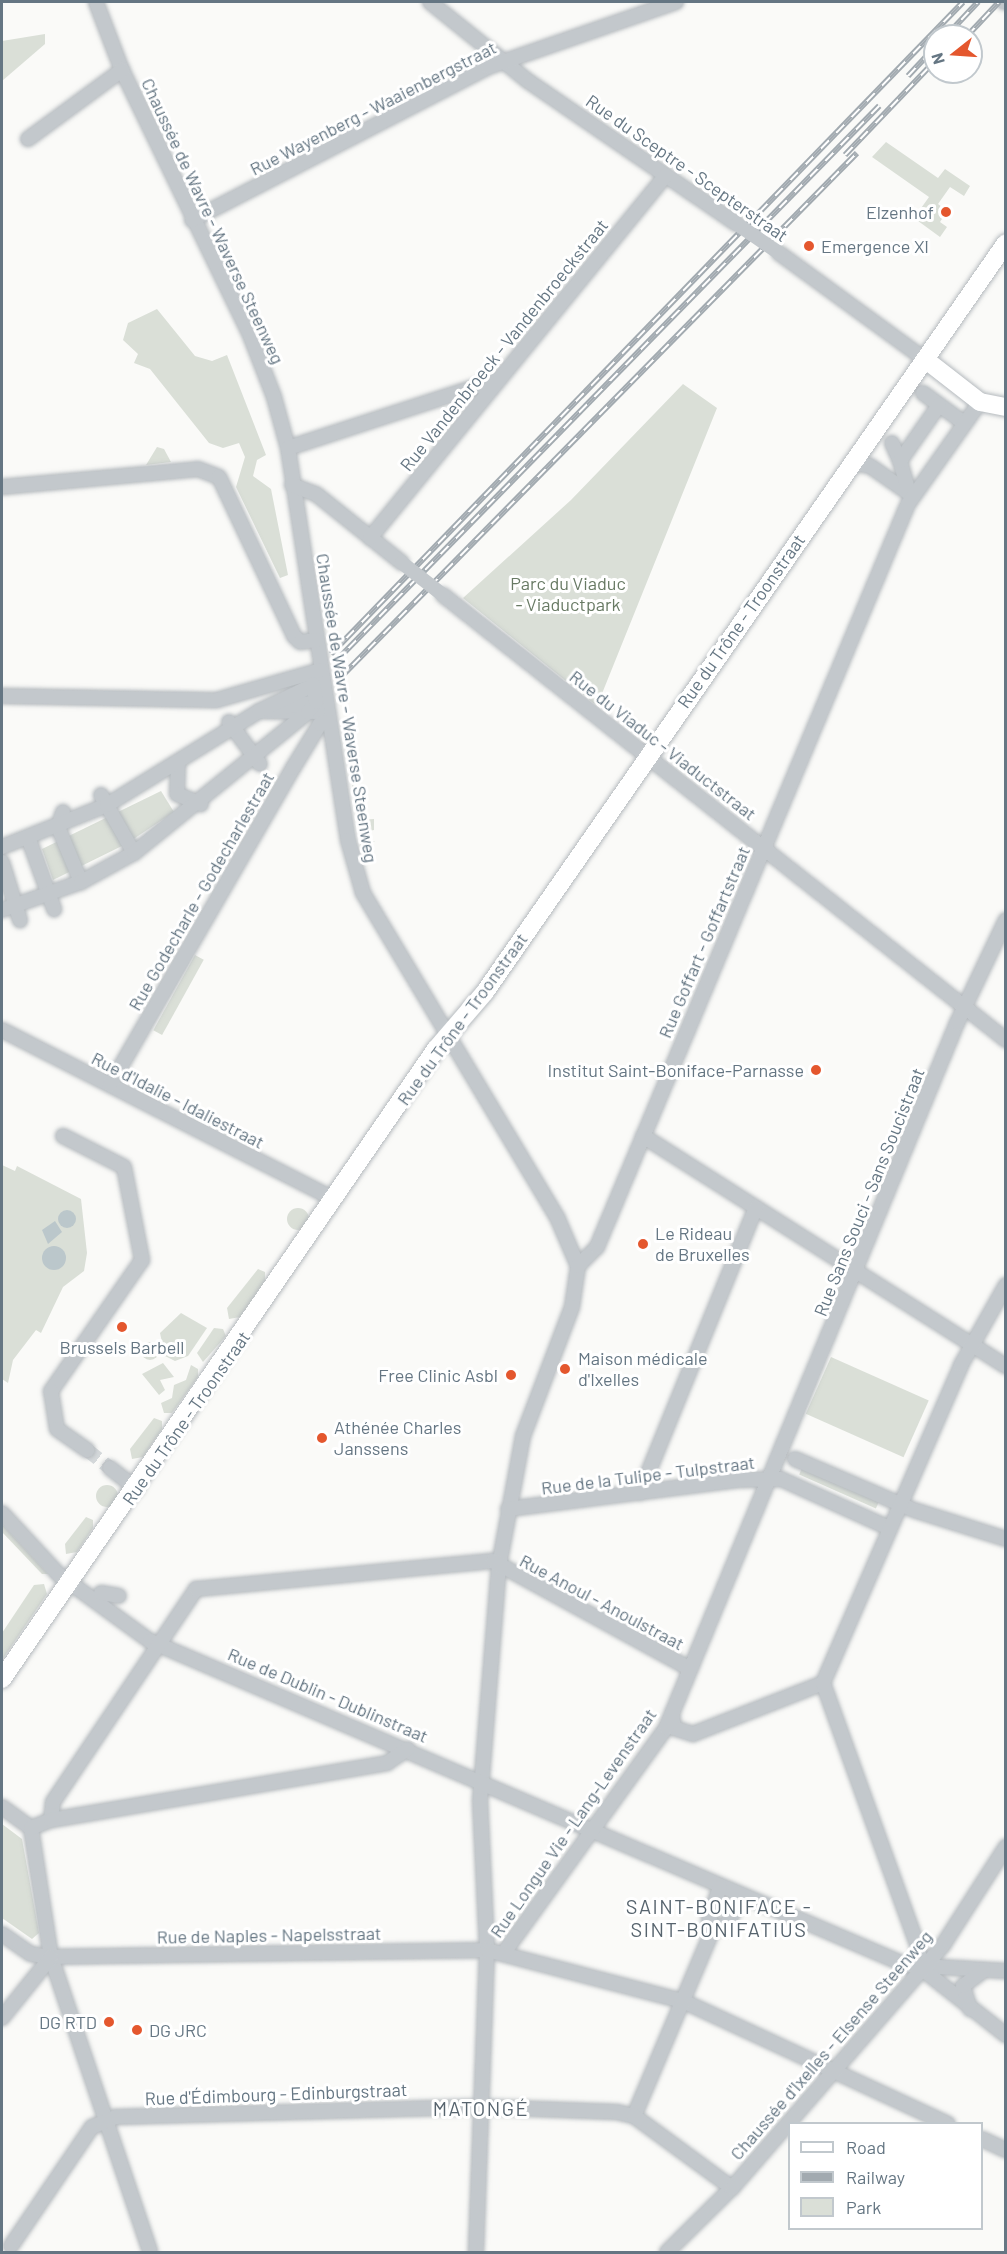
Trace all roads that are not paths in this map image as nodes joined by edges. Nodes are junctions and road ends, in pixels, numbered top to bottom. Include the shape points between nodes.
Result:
1 (96, 2) edge
2 (430, 2) edge
3 (676, 2) edge
4 (503, 62) junction
5 (122, 70) junction
6 (28, 139) dead end
7 (666, 175) junction
8 (192, 220) junction
9 (1003, 250) edge
10 (926, 360) junction
11 (499, 379) junction
12 (980, 402) junction
13 (1005, 406) edge
14 (960, 420) dead end
15 (892, 443) dead end
16 (288, 448) junction
17 (900, 461) junction
18 (852, 464) junction
19 (292, 485) junction
20 (2, 487) edge
21 (910, 492) junction
22 (370, 538) junction
23 (316, 640) junction
24 (321, 670) junction
25 (2, 696) edge
26 (312, 707) junction
27 (259, 711) junction
28 (329, 722) junction
29 (230, 725) junction
30 (647, 757) junction
31 (258, 763) junction
32 (178, 764) junction
33 (104, 800) junction
34 (201, 804) junction
35 (63, 812) dead end
36 (58, 827) junction
37 (28, 837) junction
38 (2, 847) edge
39 (763, 848) junction
40 (134, 853) junction
41 (2, 862) edge
42 (4, 878) edge
43 (81, 882) junction
44 (48, 895) junction
45 (8, 908) edge
46 (54, 909) dead end
47 (20, 920) dead end
48 (1005, 920) edge
49 (964, 1008) junction
50 (3, 1035) edge
51 (447, 1039) junction
52 (1005, 1040) edge
53 (110, 1086) junction
54 (63, 1136) dead end
55 (643, 1136) junction
56 (334, 1199) junction
57 (756, 1208) junction
58 (578, 1266) junction
59 (856, 1270) junction
60 (1005, 1285) edge
61 (973, 1346) junction
62 (1005, 1366) edge
63 (87, 1450) tunnel mouth
64 (795, 1459) dead end
65 (110, 1468) tunnel mouth
66 (769, 1479) junction
67 (137, 1489) junction
68 (640, 1493) junction
69 (900, 1504) junction
70 (508, 1509) junction
71 (2, 1513) edge
72 (889, 1528) junction
73 (1005, 1539) edge
74 (499, 1565) junction
75 (70, 1582) junction
76 (101, 1593) dead end
77 (119, 1596) dead end
78 (161, 1643) junction
79 (690, 1669) junction
80 (2, 1679) edge
81 (823, 1683) junction
82 (672, 1714) junction
83 (408, 1749) junction
84 (481, 1781) junction
85 (2, 1807) edge
86 (51, 1820) junction
87 (31, 1828) junction
88 (590, 1830) junction
89 (1005, 1847) edge
90 (720, 1887) junction
91 (742, 1896) junction
92 (714, 1927) junction
93 (2, 1934) edge
94 (488, 1950) junction
95 (503, 1954) junction
96 (51, 1957) junction
97 (922, 1969) junction
98 (984, 1970) junction
99 (1005, 1971) edge
100 (684, 2001) junction
101 (971, 2010) junction
102 (2, 2018) edge
103 (1005, 2036) edge
104 (831, 2072) junction
105 (482, 2107) junction
106 (634, 2116) junction
107 (107, 2121) junction
108 (788, 2122) edge
109 (788, 2122) edge
110 (944, 2122) edge
111 (983, 2140) edge
112 (1005, 2150) edge
113 (732, 2188) junction
114 (11, 2246) dead end
115 (150, 2253) edge
116 (476, 2253) edge
117 (667, 2253) edge

1 - 5 street, Chaussée de Wavre - Waverse Steenweg
2 - 4 street, Rue du Sceptre - Scepterstraat
3 - 4 street, Rue Wayenberg - Waaienbergstraat
4 - 7 street, Rue du Sceptre - Scepterstraat
4 - 8 street, Rue Wayenberg - Waaienbergstraat
5 - 6 street
5 - 8 street, Chaussée de Wavre - Waverse Steenweg
7 - 10 street, Rue du Sceptre - Scepterstraat, bridge
7 - 11 street, Rue Vandenbroeck - Vandenbroeckstraat
8 - 16 street, Chaussée de Wavre - Waverse Steenweg via 259,354
9 - 10 main road, Rue du Trône - Troonstraat
10 - 12 main road
10 - 18 main road, Rue du Trône - Troonstraat
11 - 16 street
11 - 22 street, Rue Vandenbroeck - Vandenbroeckstraat
12 - 13 main road
12 - 21 street, Rue Goffart - Goffartstraat
14 - 17 street via 929,397
15 - 17 street
16 - 19 street, Chaussée de Wavre - Waverse Steenweg
17 - 21 street
18 - 21 street via 870,466
18 - 30 main road, Rue du Trône - Troonstraat
19 - 22 street, Rue du Viaduc - Viaductstraat via 316,494
19 - 23 street, Chaussée de Wavre - Waverse Steenweg
20 - 23 street via 198,469 219,477 294,636 300,642
21 - 39 street, Rue Goffart - Goffartstraat
22 - 30 street, Rue du Viaduc - Viaductstraat, bridge
23 - 24 street, Chaussée de Wavre - Waverse Steenweg
24 - 25 street via 217,700
24 - 28 street, Chaussée de Wavre - Waverse Steenweg
26 - 27 street
26 - 27 street via 310,686
26 - 31 street
27 - 29 street
28 - 51 street, Chaussée de Wavre - Waverse Steenweg via 348,840 363,893
28 - 53 street, Rue Godecharle - Godecharlestraat via 320,724 293,768
29 - 31 street
29 - 32 street
30 - 39 street, Rue du Viaduc - Viaductstraat
30 - 51 main road, Rue du Trône - Troonstraat
31 - 34 street
32 - 33 street
32 - 34 street via 177,794
33 - 36 street
33 - 40 street
34 - 40 street
35 - 36 street
36 - 37 street
36 - 43 street
37 - 38 street
37 - 44 street
39 - 49 street, Rue du Viaduc - Viaductstraat
39 - 55 street, Rue Goffart - Goffartstraat
40 - 43 street via 122,869
41 - 42 street
42 - 45 street
43 - 44 street
44 - 45 street
44 - 46 street
45 - 47 street
48 - 49 street, Rue Sans Souci - Sans Soucistraat
49 - 52 street, Rue du Viaduc - Viaductstraat
49 - 59 street, Rue Sans Souci - Sans Soucistraat
50 - 53 street, Rue d'Idalie - Idaliestraat
51 - 56 main road, Rue du Trône - Troonstraat
51 - 58 street, Chaussée de Wavre - Waverse Steenweg via 557,1217
53 - 56 street, Rue d'Idalie - Idaliestraat
54 - 63 street via 124,1167 142,1260 51,1391 57,1429
55 - 57 street
55 - 58 street, Rue Goffart - Goffartstraat via 597,1246
56 - 67 main road, Rue du Trône - Troonstraat
57 - 59 street
57 - 68 street
58 - 70 street via 572,1306 530,1410
59 - 61 street
59 - 66 street, Rue Sans Souci - Sans Soucistraat
60 - 61 street
61 - 62 street
61 - 69 street
64 - 69 street
65 - 67 street
66 - 68 street, Rue de la Tulipe - Tulpstraat
66 - 72 street, Rue de la Tulipe - Tulpstraat via 781,1479
66 - 79 street, Rue Longue Vie - Lang-Levenstraat
67 - 75 main road, Rue du Trône - Troonstraat
68 - 70 street, Rue de la Tulipe - Tulpstraat
69 - 72 street
69 - 73 street
70 - 74 street
71 - 75 street, Rue de Dublin - Dublinstraat
72 - 81 street
74 - 78 street via 482,1560 196,1588
74 - 79 street, Rue Anoul - Anoulstraat
74 - 84 street
75 - 78 street, Rue de Dublin - Dublinstraat
75 - 80 main road, Rue du Trône - Troonstraat
76 - 77 street
78 - 83 street, Rue de Dublin - Dublinstraat
78 - 86 street via 52,1802
79 - 82 street, Rue Longue Vie - Lang-Levenstraat
81 - 82 street via 688,1735 674,1728
81 - 97 street via 922,1957
82 - 88 street, Rue Longue Vie - Lang-Levenstraat
83 - 84 street, Rue de Dublin - Dublinstraat
83 - 86 street via 387,1763
84 - 88 street, Rue de Dublin - Dublinstraat
84 - 94 street
85 - 87 street
86 - 87 street
87 - 96 street
88 - 90 street, Rue de Dublin - Dublinstraat
88 - 95 street, Rue Longue Vie - Lang-Levenstraat
89 - 97 street, Chaussée d'Ixelles - Elsense Steenweg
90 - 91 street, Rue de Dublin - Dublinstraat
90 - 92 street via 709,1919
91 - 92 street via 726,1926
91 - 97 street, Rue de Dublin - Dublinstraat
92 - 100 street
93 - 96 street, Rue de Naples - Napelsstraat via 31,1954
94 - 95 street, Rue de Naples - Napelsstraat
94 - 96 street, Rue de Naples - Napelsstraat
94 - 105 street
95 - 100 street, Rue de Naples - Napelsstraat
96 - 102 street
96 - 107 street
97 - 98 street
97 - 101 street
97 - 104 street, Chaussée d'Ixelles - Elsense Steenweg
98 - 99 street
98 - 101 street via 963,1986
100 - 104 street, Rue de Naples - Napelsstraat
100 - 106 street
101 - 103 street
104 - 109 street, Chaussée d'Ixelles - Elsense Steenweg
104 - 110 street, Rue de Naples - Napelsstraat
105 - 106 street, Rue d'Édimbourg - Edinburgstraat
105 - 107 street, Rue d'Édimbourg - Edinburgstraat
105 - 116 street
106 - 113 street
107 - 114 street via 92,2127
107 - 115 street
108 - 113 street, Chaussée d'Ixelles - Elsense Steenweg
111 - 112 street
113 - 117 street, Chaussée d'Ixelles - Elsense Steenweg

